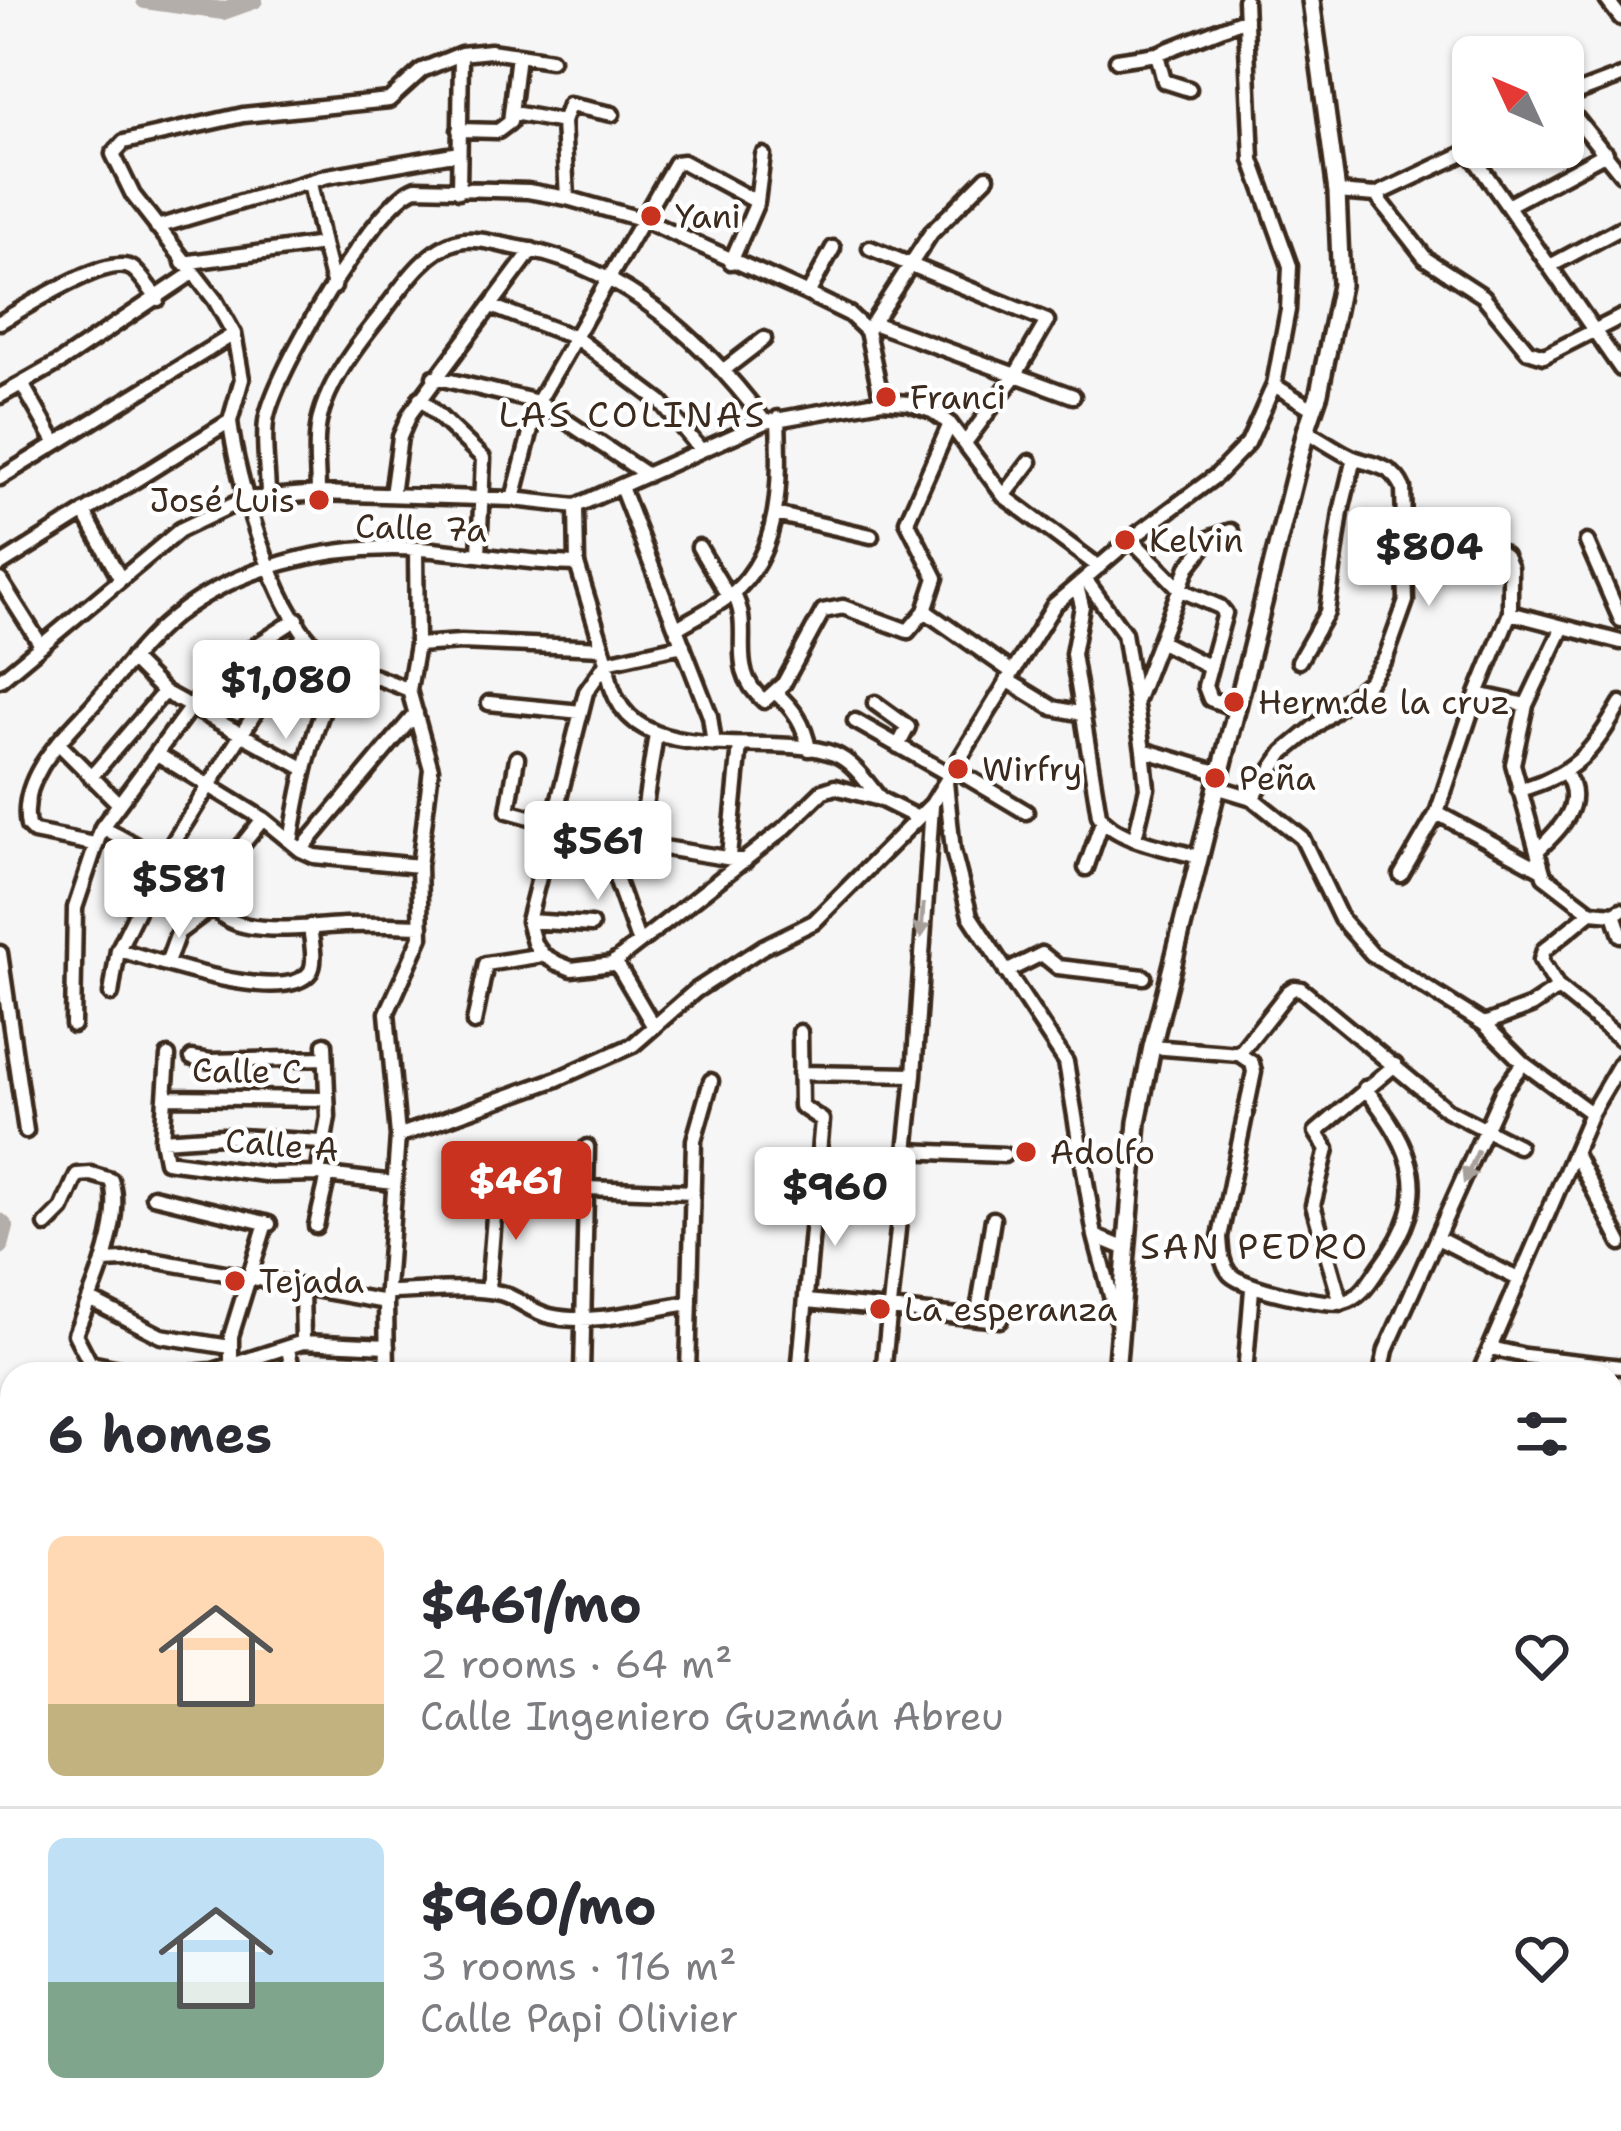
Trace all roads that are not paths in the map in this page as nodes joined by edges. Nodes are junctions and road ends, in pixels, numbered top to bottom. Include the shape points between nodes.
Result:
1 (1245, 0) edge
2 (1311, 0) edge
3 (1607, 0) edge
4 (1621, 18) edge
5 (1246, 19) junction
6 (461, 54) junction
7 (1157, 54) junction
8 (518, 55) junction
9 (551, 60) dead end
10 (1117, 60) dead end
11 (1621, 76) edge
12 (1189, 89) dead end
13 (1584, 91) edge
14 (513, 113) junction
15 (612, 114) dead end
16 (563, 122) junction
17 (1584, 126) edge
18 (460, 130) junction
19 (459, 153) junction
20 (1606, 153) junction
21 (763, 155) dead end
22 (1452, 159) edge
23 (1486, 168) edge
24 (1621, 174) edge
25 (987, 178) dead end
26 (310, 183) junction
27 (459, 191) junction
28 (1337, 192) junction
29 (1376, 195) junction
30 (567, 198) junction
31 (757, 202) junction
32 (1509, 205) junction
33 (644, 220) junction
34 (157, 227) junction
35 (1621, 229) edge
36 (323, 244) junction
37 (832, 248) dead end
38 (869, 248) dead end
39 (532, 250) junction
40 (731, 262) junction
41 (911, 265) junction
42 (1550, 266) junction
43 (187, 268) junction
44 (609, 280) junction
45 (334, 287) junction
46 (808, 294) junction
47 (158, 299) junction
48 (491, 306) junction
49 (1621, 316) edge
50 (0, 322) edge
51 (870, 327) junction
52 (234, 334) junction
53 (1593, 334) junction
54 (576, 338) junction
55 (764, 339) dead end
56 (1621, 368) edge
57 (725, 369) junction
58 (1015, 376) junction
59 (434, 377) junction
60 (22, 384) junction
61 (1274, 385) junction
62 (0, 396) edge
63 (1073, 396) dead end
64 (420, 398) junction
65 (881, 400) junction
66 (538, 402) junction
67 (1313, 409) junction
68 (772, 420) junction
69 (230, 421) junction
70 (950, 424) junction
71 (1306, 431) junction
72 (55, 442) junction
73 (965, 443) junction
74 (701, 450) junction
75 (1354, 458) junction
76 (1030, 462) dead end
77 (647, 476) junction
78 (0, 478) edge
79 (621, 488) junction
80 (318, 493) junction
81 (392, 495) junction
82 (268, 496) junction
83 (1004, 496) junction
84 (481, 498) junction
85 (245, 499) junction
86 (513, 499) junction
87 (576, 506) junction
88 (84, 512) junction
89 (775, 514) junction
90 (1231, 531) dead end
91 (871, 536) dead end
92 (1131, 539) junction
93 (1587, 542) dead end
94 (1407, 543) junction
95 (699, 548) dead end
96 (416, 549) junction
97 (479, 555) junction
98 (577, 564) junction
99 (0, 565) edge
100 (1099, 567) junction
101 (270, 568) junction
102 (119, 578) junction
103 (0, 580) edge
104 (1081, 582) junction
105 (1181, 590) junction
106 (730, 594) junction
107 (925, 611) junction
108 (1510, 613) junction
109 (297, 619) junction
110 (1621, 620) edge
111 (1563, 627) junction
112 (677, 628) junction
113 (305, 634) junction
114 (1161, 642) junction
115 (1621, 642) edge
116 (41, 645) junction
117 (417, 645) junction
118 (683, 646) junction
119 (605, 655) junction
120 (131, 659) junction
121 (1299, 661) dead end
122 (344, 663) junction
123 (1210, 667) junction
124 (1009, 676) junction
125 (0, 680) edge
126 (409, 690) junction
127 (164, 692) junction
128 (776, 693) junction
129 (1477, 694) junction
130 (1137, 700) junction
131 (489, 703) dead end
132 (875, 703) dead end
133 (1621, 704) edge
134 (1526, 705) junction
135 (188, 708) junction
136 (1237, 709) junction
137 (580, 712) junction
138 (416, 713) junction
139 (1083, 714) junction
140 (855, 721) dead end
141 (241, 734) junction
142 (656, 734) junction
143 (58, 743) junction
144 (714, 744) junction
145 (740, 745) junction
146 (898, 746) junction
147 (809, 748) junction
148 (1143, 750) junction
149 (157, 754) junction
150 (518, 758) dead end
151 (303, 768) junction
152 (1565, 773) junction
153 (950, 776) junction
154 (91, 777) junction
155 (1218, 780) junction
156 (208, 786) junction
157 (1519, 790) junction
158 (1252, 798) junction
159 (880, 800) junction
160 (117, 802) junction
161 (932, 804) junction
162 (1026, 812) dead end
163 (1437, 813) junction
164 (919, 818) junction
165 (263, 819) junction
166 (1102, 823) junction
167 (102, 827) junction
168 (553, 829) junction
169 (1135, 838) junction
170 (94, 844) junction
171 (639, 844) junction
172 (296, 846) junction
173 (612, 847) junction
174 (1538, 850) junction
175 (730, 856) junction
176 (1198, 857) junction
177 (162, 860) junction
178 (745, 861) junction
179 (419, 866) junction
180 (1086, 868) dead end
181 (1540, 869) junction
182 (1401, 875) dead end
183 (215, 905) junction
184 (1591, 912) junction
185 (1618, 912) edge
186 (528, 921) junction
187 (591, 925) dead end
188 (310, 926) junction
189 (421, 926) junction
190 (1621, 935) edge
191 (639, 943) junction
192 (118, 950) junction
193 (0, 953) edge
194 (543, 956) junction
195 (616, 961) junction
196 (166, 963) junction
197 (1006, 972) junction
198 (1144, 976) dead end
199 (1558, 988) junction
200 (111, 994) dead end
201 (474, 1023) dead end
202 (1484, 1024) junction
203 (73, 1025) dead end
204 (654, 1027) junction
205 (800, 1032) dead end
206 (1621, 1039) edge
207 (1152, 1047) junction
208 (1239, 1054) junction
209 (168, 1056) dead end
210 (192, 1058) dead end
211 (1621, 1063) edge
212 (1523, 1064) junction
213 (1395, 1065) junction
214 (800, 1073) junction
215 (914, 1075) junction
216 (710, 1082) dead end
217 (1364, 1088) junction
218 (166, 1097) junction
219 (327, 1099) junction
220 (1591, 1113) junction
221 (26, 1131) dead end
222 (1486, 1133) junction
223 (398, 1136) junction
224 (162, 1140) junction
225 (322, 1142) junction
226 (1518, 1146) dead end
227 (587, 1148) dead end
228 (906, 1151) junction
229 (1575, 1154) junction
230 (1004, 1155) dead end
231 (323, 1174) junction
232 (394, 1183) junction
233 (586, 1188) junction
234 (496, 1192) dead end
235 (693, 1192) junction
236 (153, 1196) dead end
237 (993, 1220) dead end
238 (46, 1226) dead end
239 (316, 1226) dead end
240 (1095, 1236) junction
241 (1439, 1239) junction
242 (1621, 1243) edge
243 (1124, 1248) junction
244 (103, 1261) junction
245 (1517, 1279) junction
246 (250, 1280) junction
247 (302, 1287) junction
248 (1252, 1288) junction
249 (488, 1291) junction
250 (386, 1297) junction
251 (91, 1300) junction
252 (807, 1301) junction
253 (1341, 1303) junction
254 (690, 1304) junction
255 (889, 1309) junction
256 (977, 1318) junction
257 (581, 1319) junction
258 (1000, 1320) dead end
259 (1119, 1324) junction
260 (303, 1342) junction
261 (386, 1346) junction
262 (230, 1347) junction
263 (1491, 1348) junction
264 (288, 1349) junction
265 (80, 1362) edge
266 (231, 1362) edge
267 (244, 1362) edge
268 (291, 1362) edge
269 (387, 1362) edge
270 (582, 1362) edge
271 (688, 1362) edge
272 (800, 1362) edge
273 (884, 1362) edge
274 (1117, 1362) edge
275 (1246, 1362) edge
276 (1384, 1362) edge
277 (1485, 1362) edge
278 (1577, 1362) edge

1 - 5 street
2 - 28 street
3 - 4 street
5 - 7 street
5 - 61 street via 1252,160 1289,266
6 - 8 street
6 - 18 street
6 - 34 street via 422,70 389,100 210,120 124,142 113,154
7 - 10 street
7 - 12 street via 1163,81
8 - 9 street
8 - 14 street
11 - 13 street
14 - 16 street
14 - 18 street via 505,129
15 - 16 street via 568,105
16 - 30 street
17 - 20 street
18 - 19 street
19 - 26 street
19 - 27 street
20 - 24 street
20 - 32 street
21 - 31 street
22 - 29 street
23 - 32 street
25 - 41 street
26 - 34 street
26 - 36 street
27 - 30 street
27 - 45 street via 403,193
28 - 29 street
28 - 67 street via 1341,285
29 - 53 street via 1426,259 1483,296 1528,351 1544,356
30 - 33 street
31 - 33 street via 675,163
31 - 40 street
32 - 42 street
33 - 40 street
33 - 44 street
34 - 43 street
35 - 42 street
36 - 43 street
36 - 45 street
37 - 46 street
38 - 41 street
39 - 44 street
39 - 48 street
39 - 80 street via 463,240 430,257 399,292 360,341 322,413
40 - 46 street
41 - 51 street
41 - 58 street via 1045,317
42 - 53 street
43 - 47 street
43 - 52 street
44 - 54 street
44 - 57 street via 658,310
45 - 82 street via 272,400
46 - 51 street
47 - 50 street via 134,269 117,266
47 - 60 street
48 - 54 street
48 - 59 street
49 - 53 street
51 - 58 street
51 - 65 street
52 - 69 street via 242,380
52 - 72 street
53 - 56 street
54 - 66 street
54 - 74 street via 661,402
55 - 57 street
57 - 68 street
58 - 63 street
58 - 73 street
59 - 64 street
59 - 66 street
60 - 62 street
60 - 72 street
61 - 67 street
61 - 92 street via 1248,442
64 - 81 street via 400,437
64 - 84 street via 483,458
65 - 68 street
65 - 70 street via 932,411
66 - 77 street
66 - 86 street
67 - 71 street
68 - 74 street
68 - 89 street via 780,465
69 - 85 street
69 - 88 street
70 - 73 street
70 - 107 street via 907,520 936,578
71 - 75 street
71 - 136 street
72 - 78 street
73 - 83 street
74 - 77 street
75 - 94 street via 1397,476
75 - 121 street via 1327,612
76 - 83 street
77 - 79 street
79 - 87 street
79 - 112 street
80 - 81 street
80 - 82 street
81 - 84 street
82 - 85 street
83 - 100 street
84 - 86 street
84 - 97 street
85 - 101 street
85 - 102 street via 180,530
86 - 87 street
87 - 98 street
88 - 99 street
88 - 102 street
89 - 91 street
89 - 106 street via 766,551
90 - 105 street via 1196,554
92 - 100 street
92 - 105 street
93 - 110 street
94 - 108 street via 1497,550 1510,567
94 - 158 street via 1406,601 1386,657 1370,682 1284,752
95 - 106 street
96 - 97 street, Calle 7a
96 - 101 street, Calle 7a via 347,550
96 - 117 street
97 - 98 street, Calle 7a
98 - 119 street
100 - 104 street
101 - 109 street
101 - 120 street, Calle 7a via 188,606
102 - 116 street
103 - 116 street
104 - 124 street via 1054,605
104 - 130 street via 1124,632
104 - 139 street via 1073,654
105 - 114 street
105 - 123 street via 1225,613
106 - 112 street
106 - 128 street via 744,616 745,674 761,700
107 - 124 street
107 - 128 street via 908,631 843,607 823,610
108 - 111 street
108 - 129 street
109 - 113 street
109 - 135 street via 234,660
111 - 115 street
111 - 134 street
112 - 118 street
113 - 122 street
113 - 141 street
114 - 123 street
114 - 130 street
116 - 125 street
117 - 119 street
117 - 126 street
118 - 119 street
118 - 144 street
119 - 137 street
119 - 142 street via 624,708
120 - 127 street
120 - 143 street, Calle 7a
122 - 126 street
122 - 151 street
123 - 136 street via 1207,694
124 - 139 street via 1053,708
124 - 153 street
126 - 138 street
127 - 135 street
127 - 154 street
128 - 147 street via 805,726
129 - 134 street
129 - 163 street
130 - 148 street
131 - 137 street
132 - 146 street via 908,727
133 - 152 street
134 - 157 street via 1513,764
135 - 141 street
135 - 149 street
136 - 155 street
137 - 168 street
138 - 172 street
138 - 179 street via 431,769
139 - 166 street
140 - 146 street
141 - 151 street
141 - 156 street
142 - 144 street
142 - 171 street
143 - 154 street
143 - 170 street, Calle 7a via 35,780 26,820 34,832
144 - 145 street
145 - 147 street
145 - 175 street
146 - 153 street
147 - 159 street via 843,758
148 - 155 street
148 - 169 street via 1147,788
149 - 156 street
149 - 160 street
150 - 168 street via 508,811
151 - 172 street
152 - 157 street
152 - 174 street via 1574,805
153 - 161 street
153 - 162 street
153 - 197 street via 953,851 970,916
154 - 160 street
155 - 158 street
155 - 176 street
156 - 165 street
156 - 177 street
157 - 174 street
158 - 202 street via 1302,838 1341,919 1364,946
159 - 164 street
159 - 178 street via 823,791
160 - 167 street
161 - 164 street
161 -> 215 street
163 - 181 street
163 - 182 street
164 - 204 street via 814,922 763,946
165 - 172 street
165 - 183 street via 214,880
166 - 169 street
166 - 180 street
167 - 170 street
167 - 177 street
168 - 173 street
168 - 186 street
169 - 176 street
170 - 203 street via 75,908
171 - 173 street
171 - 175 street
172 - 179 street via 314,856
173 - 191 street
174 - 181 street
175 - 178 street
176 - 207 street
177 - 192 street
178 - 191 street
179 - 189 street
181 - 184 street
183 - 188 street via 260,930
183 - 196 street via 178,933
184 - 185 street
184 - 199 street via 1541,954
185 - 190 street
186 - 187 street
186 - 194 street
188 - 189 street
188 - 196 street via 313,966 295,982 249,986
189 - 223 street via 387,1013
191 - 195 street
192 - 196 street
192 - 200 street
193 - 221 street
194 - 195 street via 572,969
194 - 201 street via 486,964
195 - 204 street
197 - 198 street via 1042,954 1058,967
197 - 240 street via 1066,1062
199 - 202 street
199 - 206 street
202 - 212 street
204 - 223 street via 557,1079
205 - 214 street
207 - 208 street
207 - 243 street
208 - 213 street via 1294,988
208 - 248 street via 1254,1072 1220,1237 1228,1274
209 - 218 street
210 - 219 street via 326,1051
211 - 220 street
212 - 220 street
212 - 222 street
213 - 217 street
213 - 222 street
214 - 215 street
214 - 252 street via 801,1106 822,1120
215 - 228 street
216 - 235 street via 694,1140
217 - 253 street via 1316,1136 1327,1149 1313,1205
217 - 253 street via 1405,1143 1412,1193 1399,1241 1358,1297
218 - 219 street, Calle C
218 - 224 street
219 - 225 street
220 - 229 street
222 - 226 street
222 -> 241 street
223 - 232 street
224 - 225 street
224 - 231 street, Calle A via 166,1161
225 - 231 street
227 - 233 street
228 - 230 street
228 - 255 street
229 - 242 street
229 - 245 street
231 - 232 street, Calle A
231 - 239 street
232 - 250 street
233 - 235 street
233 - 257 street
234 - 249 street
235 - 254 street
236 - 246 street via 269,1224
237 - 256 street
238 - 244 street via 77,1175 110,1180 114,1205
240 - 243 street
240 - 259 street
241 - 245 street
241 - 276 street
243 - 259 street
244 - 246 street via 147,1259
244 - 251 street
245 - 263 street
246 - 247 street
246 - 262 street
247 - 250 street
247 - 260 street
248 - 253 street
248 - 275 street
249 - 250 street
249 - 257 street via 549,1316
250 - 261 street
251 - 262 street via 161,1336
251 - 265 street via 75,1334
252 - 255 street
252 - 272 street
254 - 257 street
254 - 271 street
255 - 256 street
255 - 273 street
256 - 258 street
257 - 270 street
259 - 274 street
260 - 261 street
260 - 264 street
261 - 269 street
262 - 266 street
263 - 277 street
263 - 278 street
264 - 267 street
264 - 268 street

